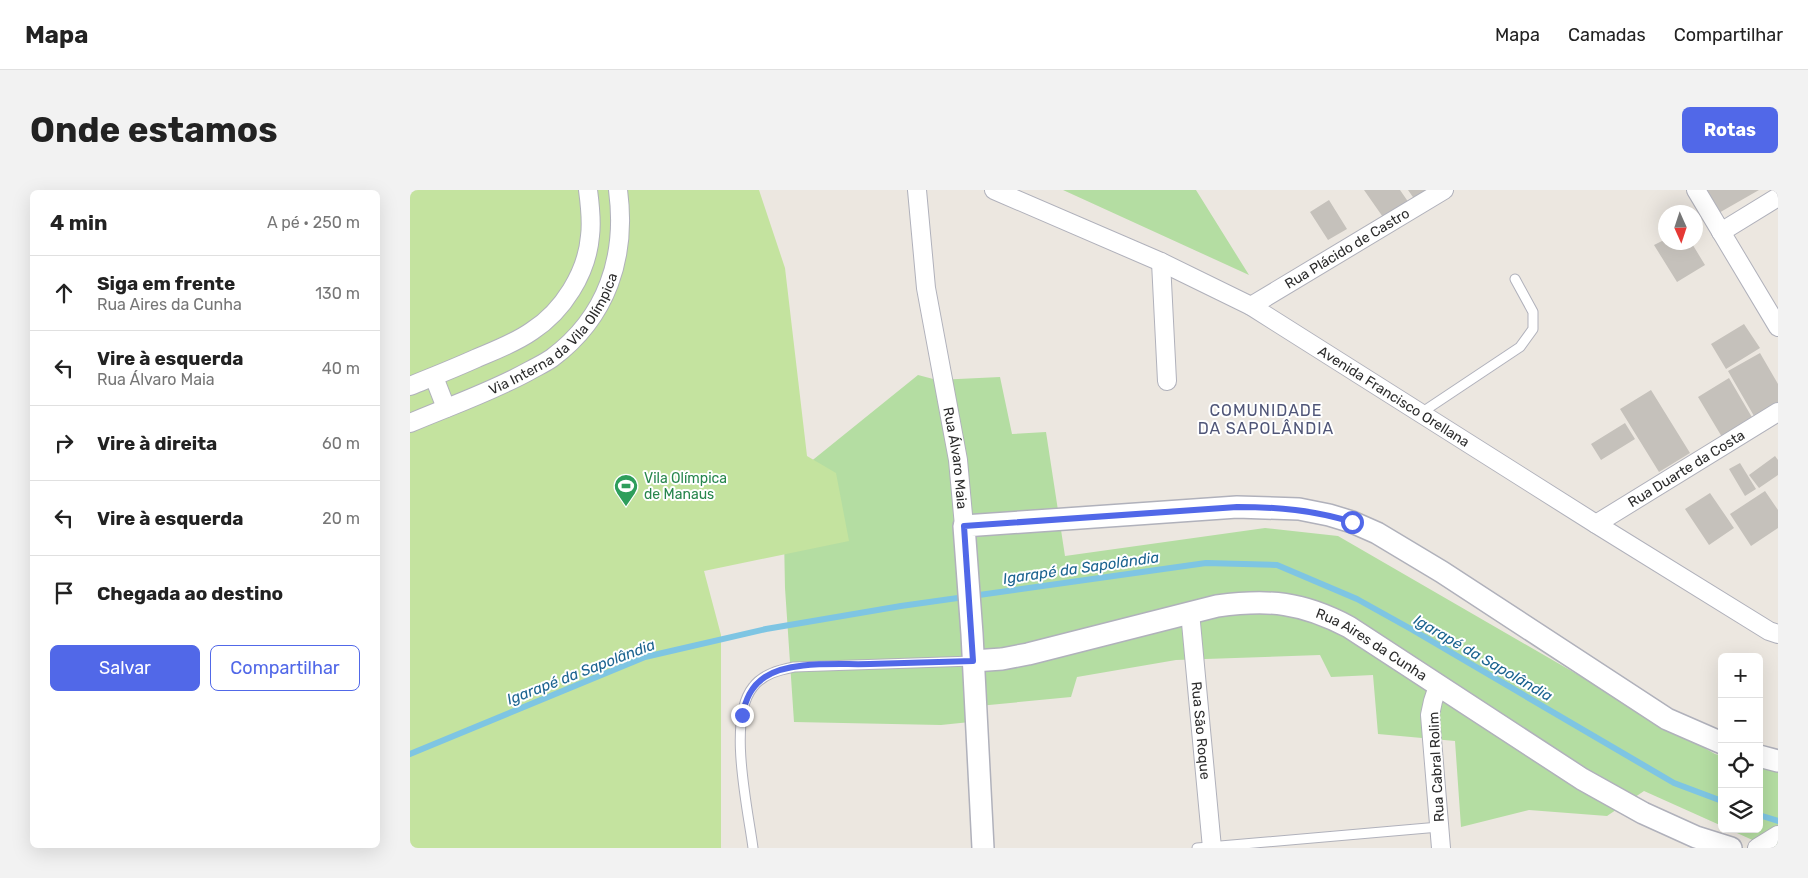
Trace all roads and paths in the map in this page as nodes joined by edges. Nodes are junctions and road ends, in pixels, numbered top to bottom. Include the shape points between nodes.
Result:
1 (588, 190) edge
2 (618, 190) edge
3 (917, 190) edge
4 (994, 190) edge
5 (1444, 190) edge
6 (1696, 190) edge
7 (1778, 197) edge
8 (1721, 232) junction
9 (1161, 262) junction
10 (1515, 279) dead end
11 (1251, 306) junction
12 (1778, 327) edge
13 (434, 377) junction
14 (1167, 381) dead end
15 (410, 386) edge
16 (446, 408) junction
17 (1778, 412) edge
18 (1421, 414) junction
19 (410, 423) edge
20 (1596, 524) junction
21 (964, 526) junction
22 (1190, 612) junction
23 (1775, 630) edge
24 (973, 661) junction
25 (1438, 686) junction
26 (1718, 741) edge
27 (1763, 757) edge
28 (1778, 761) edge
29 (1439, 827) junction
30 (1777, 836) edge
31 (1207, 847) edge
32 (754, 848) edge
33 (983, 848) edge
34 (1441, 848) edge
35 (1731, 848) edge
36 (1757, 848) edge

1 - 13 street, Via Interna da Vila Olímpica via 590,237 576,281 558,309 533,331
2 - 16 street, Via Interna da Vila Olímpica via 620,245 613,274 600,305 582,330 551,358 510,381
3 - 21 street, Rua Álvaro Maia via 926,288 958,460
4 - 9 street, Avenida Francisco Orellana
5 - 11 street, Rua Plácido de Castro
6 - 8 street
7 - 8 street
8 - 12 street
9 - 11 street, Avenida Francisco Orellana
9 - 14 street
10 - 18 lane via 1533,312 1533,329 1520,348
11 - 18 street, Avenida Francisco Orellana
13 - 15 street, Via Interna da Vila Olímpica
13 - 16 street
16 - 19 street, Via Interna da Vila Olímpica
17 - 20 street, Rua Duarte da Costa
18 - 20 street, Avenida Francisco Orellana
20 - 23 street, Avenida Francisco Orellana
21 - 24 street, Rua Álvaro Maia
21 - 26 street via 1237,507 1299,509 1329,515 1378,534 1442,572 1667,719
22 - 24 street, Rua Aires da Cunha via 1028,654
22 - 25 street, Rua Aires da Cunha via 1248,602 1302,608 1349,627
22 - 31 street, Rua São Roque
24 - 32 lane via 794,667 764,677 754,686 742,715 741,757
24 - 33 street, Rua Álvaro Maia
25 - 29 street, Rua Cabral Rolim via 1430,715
25 - 35 street, Rua Aires da Cunha via 1582,778 1636,808 1696,837
27 - 28 street
29 - 31 lane
29 - 34 street, Rua Cabral Rolim
30 - 36 street

